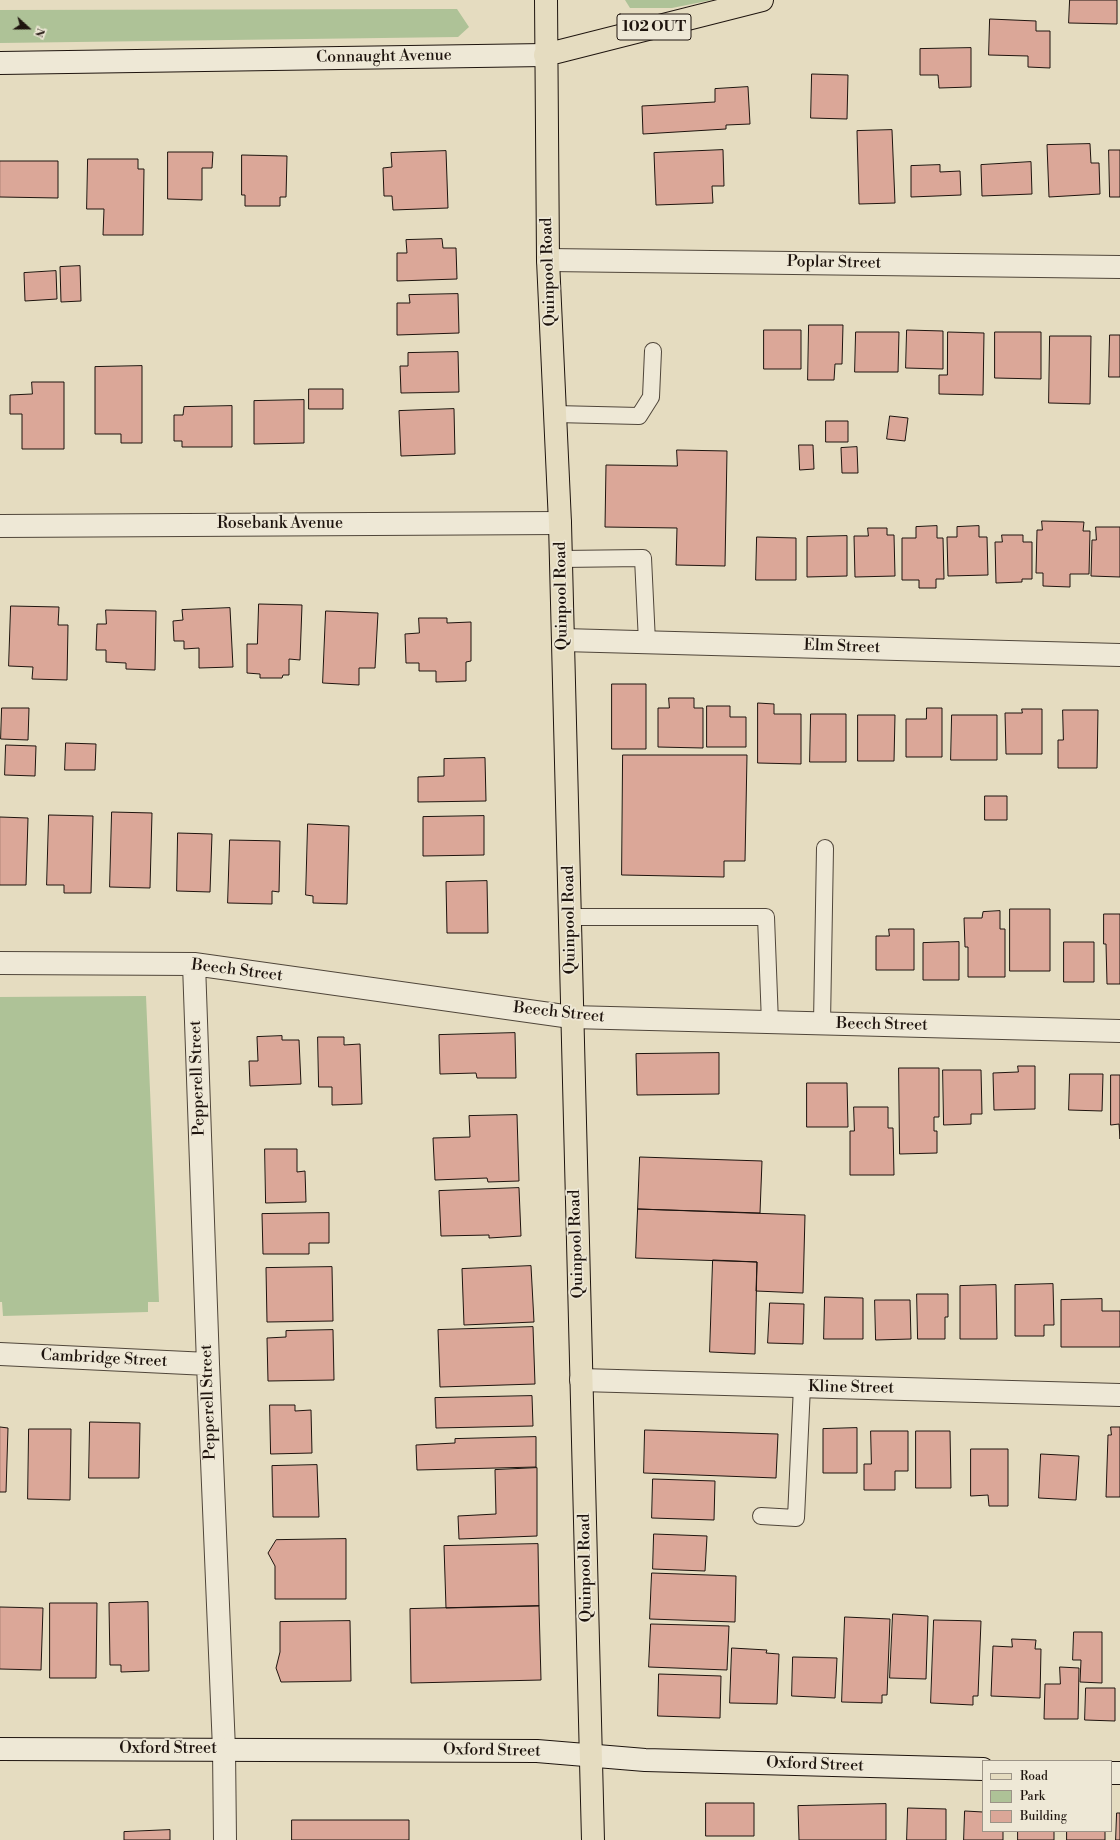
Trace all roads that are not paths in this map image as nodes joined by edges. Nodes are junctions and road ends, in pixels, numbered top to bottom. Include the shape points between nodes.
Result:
1 (546, 0) edge
2 (762, 0) edge
3 (545, 55) junction
4 (0, 63) edge
5 (548, 260) junction
6 (1120, 267) edge
7 (653, 351) dead end
8 (555, 414) junction
9 (560, 523) junction
10 (0, 526) edge
11 (561, 559) junction
12 (563, 640) junction
13 (647, 642) junction
14 (1120, 655) edge
15 (825, 848) dead end
16 (570, 917) junction
17 (0, 963) edge
18 (194, 964) junction
19 (571, 1017) junction
20 (770, 1023) junction
21 (822, 1023) junction
22 (1120, 1030) edge
23 (0, 1354) edge
24 (208, 1364) junction
25 (581, 1380) junction
26 (802, 1386) junction
27 (1120, 1395) edge
28 (761, 1516) dead end
29 (0, 1749) edge
30 (224, 1749) junction
31 (591, 1755) junction
32 (982, 1769) edge
33 (225, 1840) edge
34 (593, 1840) edge

1 - 3 main road, Quinpool Road
2 - 3 main road, Connaught Avenue / 102 OUT
3 - 4 street, Connaught Avenue
3 - 5 main road, Quinpool Road
5 - 6 street, Poplar Street
5 - 8 main road, Quinpool Road
7 - 8 lane via 651,397 639,416
8 - 9 main road, Quinpool Road
9 - 10 street, Rosebank Avenue
9 - 11 main road, Quinpool Road
11 - 12 main road, Quinpool Road
11 - 13 lane via 643,558
12 - 13 street, Elm Street
12 - 16 main road, Quinpool Road
13 - 14 street, Elm Street
15 - 21 lane
16 - 19 main road, Quinpool Road
16 - 20 lane via 766,917
17 - 18 street, Beech Street
18 - 19 street, Beech Street
18 - 24 street, Pepperell Street
19 - 20 street, Beech Street
19 - 25 main road, Quinpool Road
20 - 21 street, Beech Street
21 - 22 street, Beech Street
23 - 24 street, Cambridge Street
24 - 30 street, Pepperell Street
25 - 26 street, Kline Street
25 - 31 main road, Quinpool Road
26 - 27 street, Kline Street
26 - 28 lane via 796,1518
29 - 30 street, Oxford Street
30 - 31 street, Oxford Street via 537,1751
30 - 33 street, Pepperell Street
31 - 32 street, Oxford Street via 645,1760
31 - 34 main road, Quinpool Road

